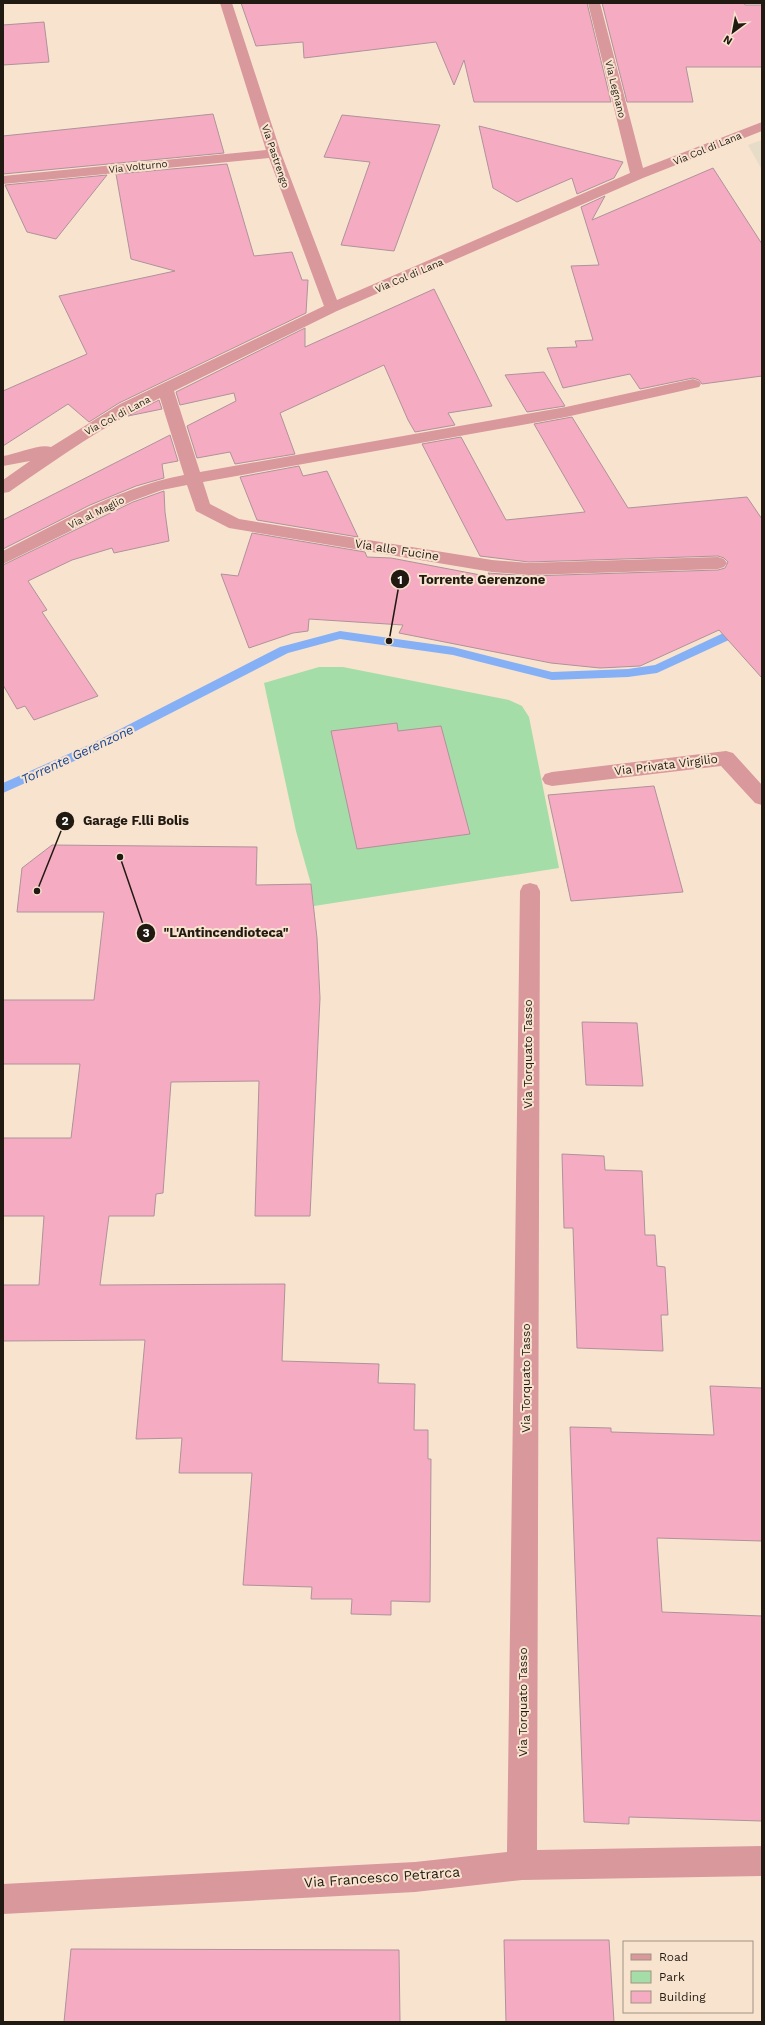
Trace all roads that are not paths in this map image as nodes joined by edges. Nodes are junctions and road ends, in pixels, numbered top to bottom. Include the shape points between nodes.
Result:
1 (226, 3) edge
2 (594, 3) edge
3 (762, 126) edge
4 (274, 153) junction
5 (638, 175) junction
6 (3, 180) edge
7 (332, 308) junction
8 (693, 384) dead end
9 (166, 390) junction
10 (66, 444) junction
11 (3, 461) edge
12 (194, 479) junction
13 (3, 488) edge
14 (3, 558) edge
15 (718, 563) dead end
16 (552, 779) dead end
17 (762, 798) edge
18 (530, 891) dead end
19 (762, 1861) edge
20 (522, 1865) junction
21 (3, 1899) edge

1 - 4 street, Via Pastrengo
2 - 5 street, Via Legnano
3 - 5 street, Via Col di Lana
4 - 6 street, Via Volturno
4 - 7 street, Via Pastrengo
5 - 7 street, Via Col di Lana
7 - 9 street, Via Col di Lana
8 - 12 street, Via al Maglio via 566,412
9 - 10 street, Via Col di Lana via 126,408
9 - 12 street, Via alle Fucine
10 - 11 street, Via Col di Lana via 20,459
10 - 13 street, Via Col di Lana
12 - 14 street, Via al Maglio via 158,485 126,497
12 - 15 street, Via alle Fucine via 202,507 235,524 492,566 529,568
16 - 17 street, Via Privata Virgilio via 726,758
18 - 20 street, Via Torquato Tasso
19 - 20 street, Via Francesco Petrarca
20 - 21 street, Via Francesco Petrarca via 415,1877

